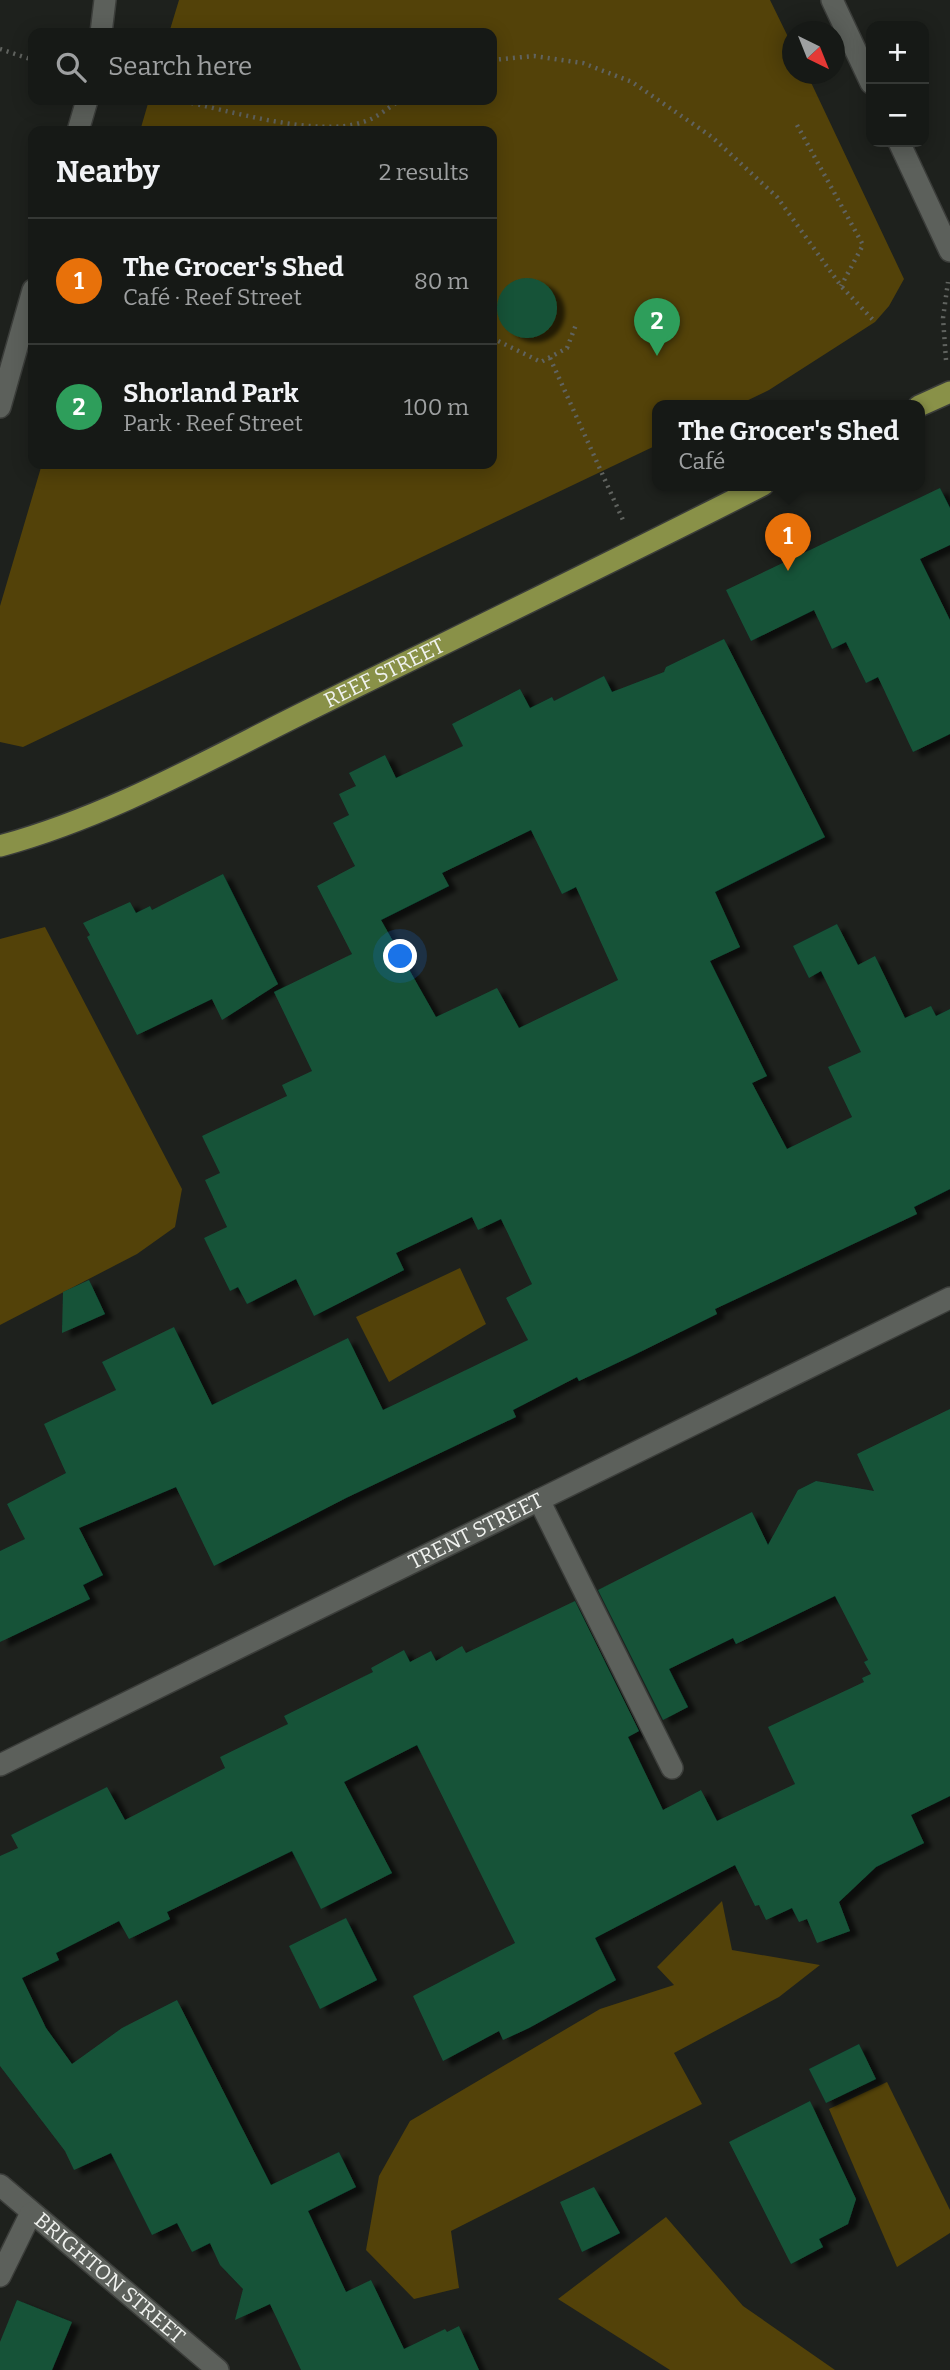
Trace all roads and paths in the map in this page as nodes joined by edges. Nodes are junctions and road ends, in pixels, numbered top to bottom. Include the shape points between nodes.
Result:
1 (105, 0) edge
2 (832, 0) edge
3 (102, 28) edge
4 (0, 49) edge
5 (28, 58) edge
6 (497, 60) edge
7 (866, 72) edge
8 (86, 105) edge
9 (200, 105) edge
10 (392, 105) edge
11 (797, 125) dead end
12 (79, 126) edge
13 (291, 126) edge
14 (343, 126) edge
15 (901, 147) edge
16 (949, 261) edge
17 (841, 286) junction
18 (28, 308) edge
19 (875, 322) dead end
20 (577, 323) dead end
21 (497, 340) edge
22 (550, 358) junction
23 (949, 392) edge
24 (925, 403) edge
25 (0, 407) edge
26 (751, 491) edge
27 (638, 549) junction
28 (0, 846) edge
29 (950, 1298) edge
30 (539, 1500) junction
31 (0, 1765) edge
32 (672, 1768) dead end
33 (0, 2185) edge
34 (31, 2213) junction
35 (0, 2276) edge
36 (218, 2370) edge

1 - 3 street
2 - 7 street
4 - 5 path
6 - 17 path via 534,56 583,63 632,82 712,136 777,197
8 - 12 street
9 - 13 path
10 - 14 path via 363,122
11 - 17 path via 863,245
15 - 16 street
16 - 23 path via 943,318
17 - 19 path
18 - 25 street
20 - 22 path via 567,348
21 - 22 path via 541,362
22 - 27 path via 599,473
23 - 24 main road
26 - 27 main road, REEF STREET
27 - 28 main road, REEF STREET via 146,790 57,829
29 - 30 street, TRENT STREET
30 - 31 street, TRENT STREET
30 - 32 street
33 - 34 street, BRIGHTON STREET
34 - 35 street
34 - 36 street, BRIGHTON STREET

